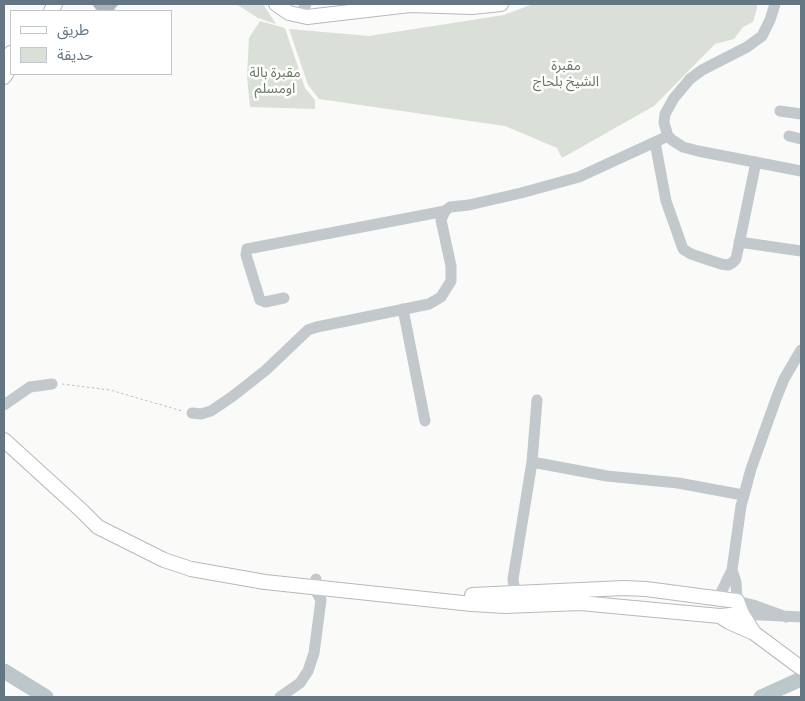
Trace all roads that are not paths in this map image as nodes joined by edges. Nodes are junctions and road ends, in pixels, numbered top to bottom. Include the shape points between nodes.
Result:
1 (276, 4) edge
2 (502, 4) edge
3 (775, 4) edge
4 (365, 7) edge
5 (303, 10) edge
6 (780, 111) dead end
7 (801, 114) edge
8 (668, 136) junction
9 (789, 136) dead end
10 (801, 139) edge
11 (655, 142) junction
12 (756, 162) junction
13 (801, 171) edge
14 (445, 211) junction
15 (739, 242) junction
16 (801, 251) edge
17 (284, 298) dead end
18 (402, 309) junction
19 (801, 350) edge
20 (52, 384) road end
21 (537, 400) dead end
22 (4, 405) edge
23 (192, 413) road end
24 (425, 421) dead end
25 (4, 440) edge
26 (532, 462) junction
27 (743, 495) junction
28 (732, 570) junction
29 (322, 587) junction
30 (580, 597) junction
31 (516, 600) junction
32 (718, 600) junction
33 (740, 608) junction
34 (720, 616) junction
35 (801, 617) edge
36 (757, 635) junction
37 (801, 668) edge
38 (280, 697) edge

1 - 5 main road via 289,13
2 - 4 main road
3 - 8 street via 762,36 748,47 702,70 679,90 665,114
4 - 5 main road via 317,16
6 - 7 street
8 - 11 street
8 - 12 street via 683,147
9 - 10 street
11 - 14 street via 579,176 520,193 456,205
11 - 15 street via 666,201 683,249 728,265 736,259
12 - 13 street
12 - 15 street
14 - 17 street via 248,249 246,255 260,300
14 - 18 street via 441,220 451,266 450,282 435,301
15 - 16 street
18 - 23 street via 308,330 234,396 211,411
18 - 24 street
19 - 27 street via 776,399
20 - 22 street via 30,387
21 - 26 street
25 - 29 main road via 94,524 164,560 182,567 265,582
26 - 27 street
26 - 31 street via 513,578
27 - 28 street
28 - 32 street
28 - 33 street
29 - 31 main road via 472,604
29 - 38 street via 314,654 308,671 300,682
30 - 31 main road
30 - 32 main road via 634,588
30 - 34 main road
32 - 33 main road
32 - 34 main road
33 - 34 main road
33 - 35 street
33 - 36 main road
34 - 36 main road
36 - 37 main road

